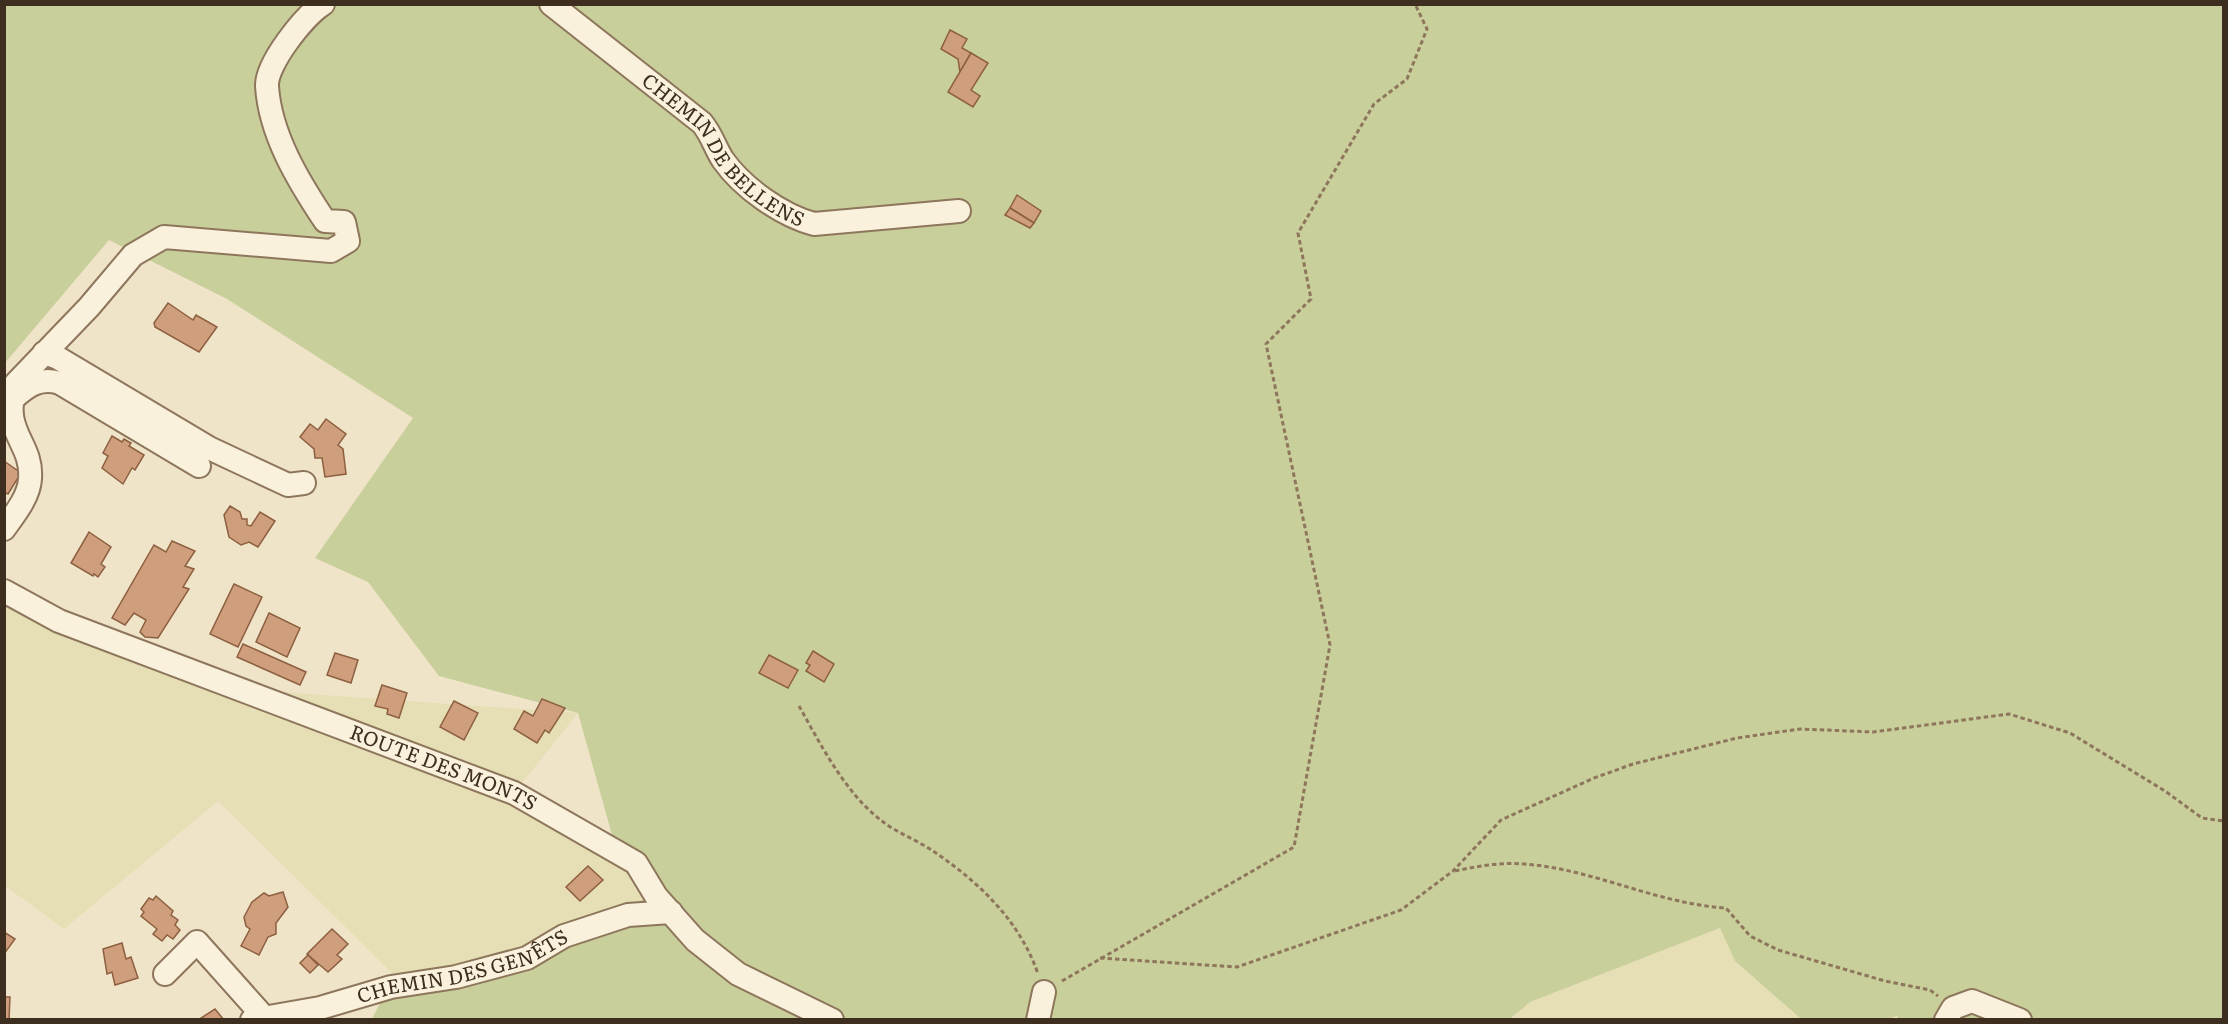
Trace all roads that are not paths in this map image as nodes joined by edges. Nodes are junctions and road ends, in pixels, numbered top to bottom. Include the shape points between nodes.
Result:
1 (323, 4) edge
2 (551, 4) edge
3 (958, 211) dead end
4 (44, 353) junction
5 (5, 416) edge
6 (199, 466) dead end
7 (304, 483) dead end
8 (4, 529) edge
9 (4, 591) edge
10 (671, 912) junction
11 (165, 974) dead end
12 (1044, 992) road end
13 (1950, 1014) edge
14 (258, 1018) edge
15 (832, 1020) edge
16 (1038, 1020) edge
17 (2020, 1020) edge

1 - 4 street via 286,41 266,83 271,115 298,180 325,221 344,222 348,241 331,251 164,237 134,255
2 - 3 street, CHEMIN DE BELLENS via 702,123 736,175 795,219 814,224
4 - 5 street via 16,383 8,396
4 - 7 street via 209,448 288,485
5 - 6 street via 8,405 26,388 49,379 73,388
5 - 8 street via 8,431 29,466 30,479
9 - 10 street, ROUTE DES MONTS via 59,621 514,793 636,863
10 - 14 street, CHEMIN DES GENÊTS via 628,915 564,936 527,958 456,977 391,987 320,1008
10 - 15 street, ROUTE DES MONTS via 696,940 738,974
11 - 14 street via 197,942
12 - 16 street
13 - 17 street via 1972,1001

